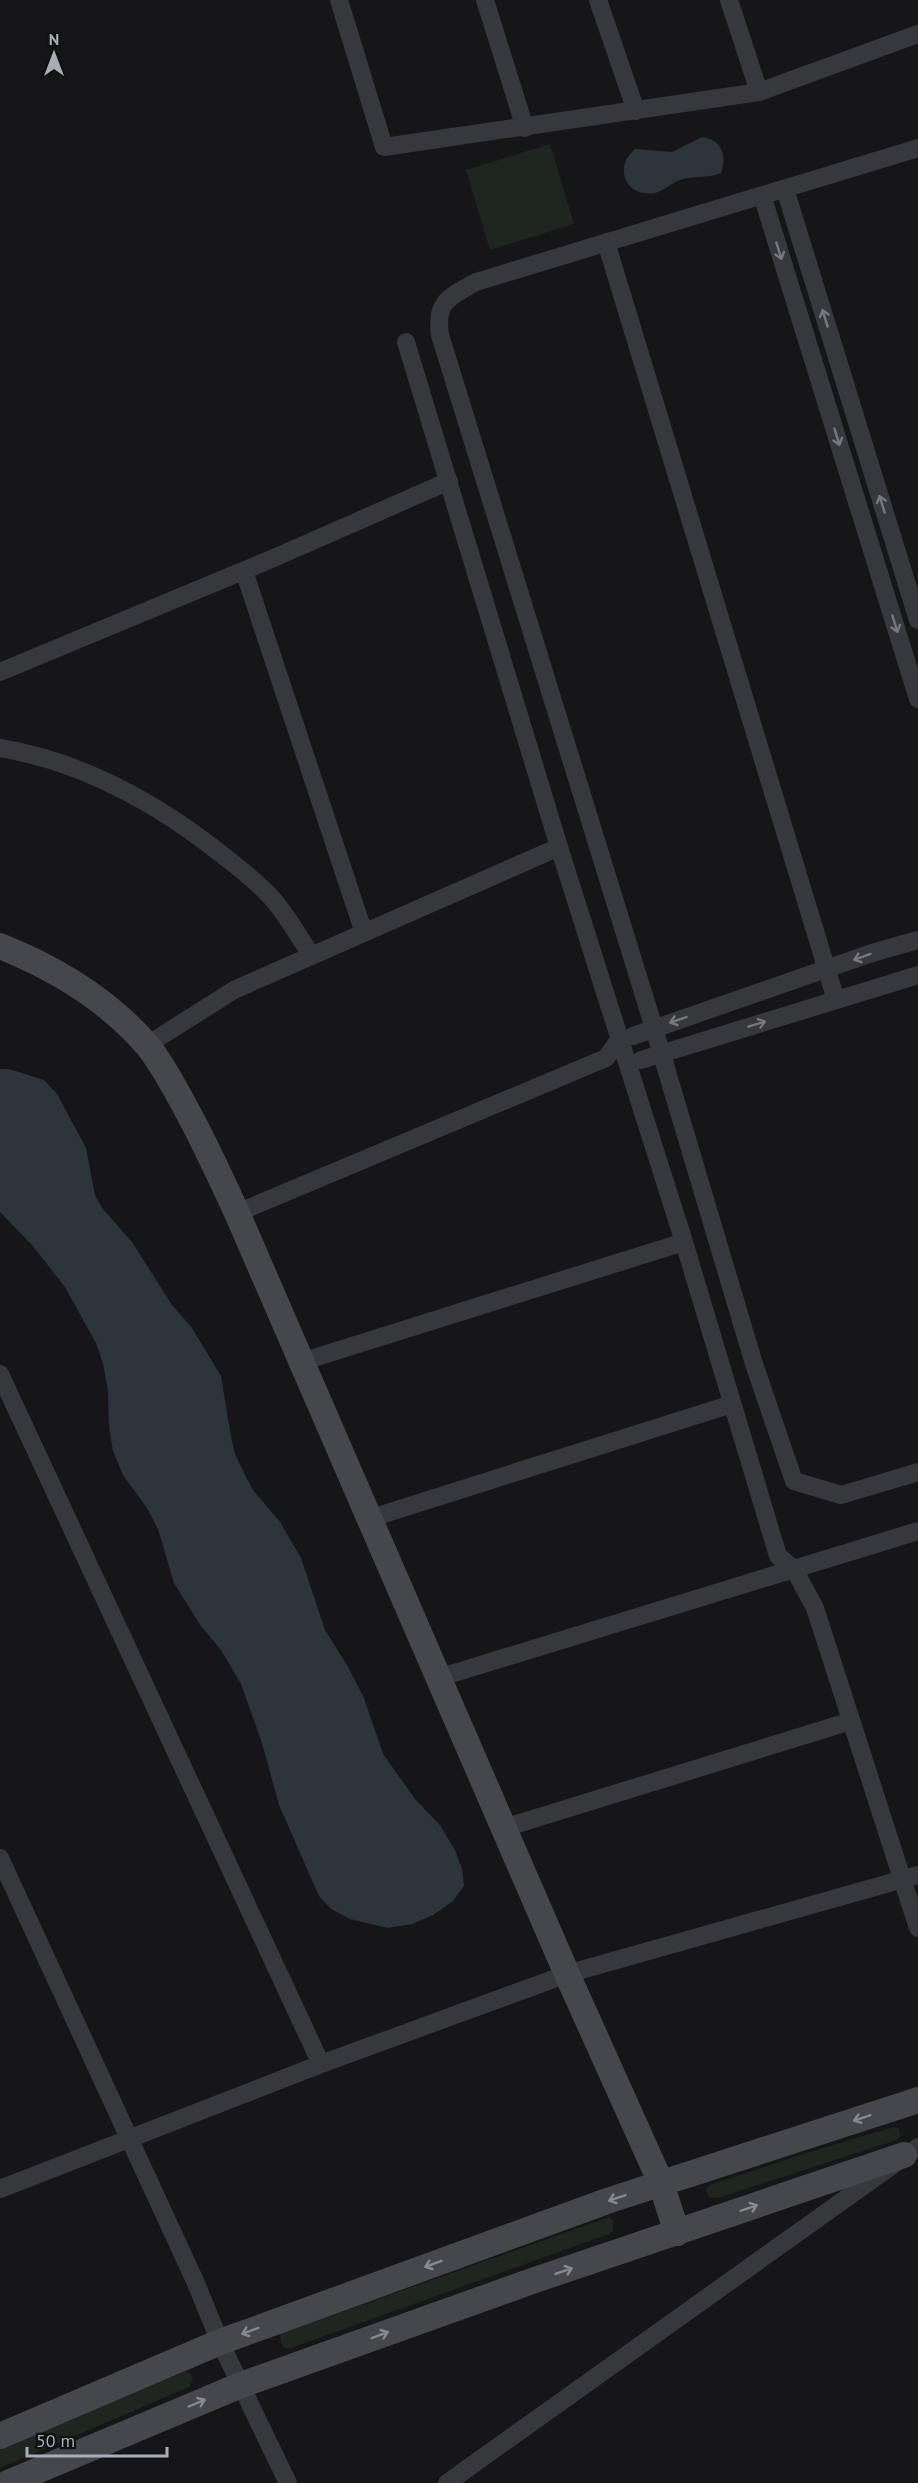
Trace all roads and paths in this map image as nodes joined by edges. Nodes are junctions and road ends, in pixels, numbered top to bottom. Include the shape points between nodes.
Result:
1 (339, 0) edge
2 (485, 0) edge
3 (598, 0) edge
4 (729, 0) edge
5 (918, 34) edge
6 (759, 92) junction
7 (636, 111) junction
8 (525, 128) junction
9 (918, 148) edge
10 (785, 189) junction
11 (762, 195) junction
12 (606, 242) junction
13 (406, 342) dead end
14 (838, 360) junction
15 (815, 368) junction
16 (449, 481) junction
17 (892, 536) junction
18 (870, 544) junction
19 (244, 571) junction
20 (918, 620) edge
21 (0, 672) edge
22 (918, 699) edge
23 (0, 748) edge
24 (559, 847) junction
25 (364, 933) junction
26 (918, 940) edge
27 (0, 946) edge
28 (312, 956) junction
29 (828, 969) junction
30 (918, 975) edge
31 (836, 1000) junction
32 (654, 1028) junction
33 (626, 1038) junction
34 (147, 1045) junction
35 (661, 1054) junction
36 (606, 1058) junction
37 (634, 1062) junction
38 (237, 1213) junction
39 (684, 1242) junction
40 (301, 1362) junction
41 (0, 1374) edge
42 (732, 1404) junction
43 (918, 1472) edge
44 (368, 1519) junction
45 (918, 1531) edge
46 (794, 1569) junction
47 (438, 1678) junction
48 (851, 1721) junction
49 (504, 1828) junction
50 (0, 1858) edge
51 (910, 1878) edge
52 (918, 1928) edge
53 (567, 1974) junction
54 (321, 2064) junction
55 (918, 2100) edge
56 (127, 2138) junction
57 (911, 2151) edge
58 (661, 2183) junction
59 (0, 2189) edge
60 (677, 2233) junction
61 (220, 2342) junction
62 (241, 2385) junction
63 (0, 2436) edge
64 (8, 2483) edge
65 (288, 2483) edge
66 (447, 2483) edge

1 - 8 street via 384,147
2 - 8 street
3 - 7 street
4 - 6 street
5 - 6 street
6 - 7 street
7 - 8 street
9 - 10 street
10 - 11 street
14 -> 10 street
11 - 12 street
11 -> 15 street
12 - 29 street
12 - 32 street via 476,282 451,296 441,306 437,319
13 - 16 street
14 - 15 street
17 -> 14 street
15 -> 18 street
16 - 19 street
16 - 24 street
17 - 18 street
17 - 20 street
18 -> 22 street
19 - 21 street
19 - 25 street
23 - 28 street via 44,758 115,785 189,828 272,897
24 - 25 street
24 - 33 street
25 - 28 street
26 -> 29 street
27 - 34 main road via 51,969 86,991
28 - 34 street via 234,990
29 - 31 street
29 -> 32 street
30 - 31 street
35 -> 31 street
32 - 33 street
32 - 35 street
33 - 36 street
33 - 37 street
34 - 38 main road via 198,1131
35 - 37 street
35 - 43 street via 754,1364 794,1481 841,1495
36 - 37 street
36 - 38 street
37 - 39 street
38 - 40 main road
39 - 40 street
39 - 42 street
40 - 44 main road
41 - 54 street
42 - 44 street
42 - 46 street via 778,1556
44 - 47 main road
45 - 46 street
46 - 47 street
46 - 48 street via 814,1608
47 - 49 main road
48 - 49 street
48 - 51 street
49 - 53 main road
50 - 56 street
51 - 52 street
51 - 53 street
53 - 54 street
53 - 58 main road
54 - 56 street
55 -> 58 main road
56 - 59 street
56 - 61 street
60 -> 57 main road
57 - 66 street
58 - 60 main road
58 -> 61 main road
62 -> 60 main road
61 - 62 street
61 - 63 main road
64 -> 62 main road
62 - 65 street

